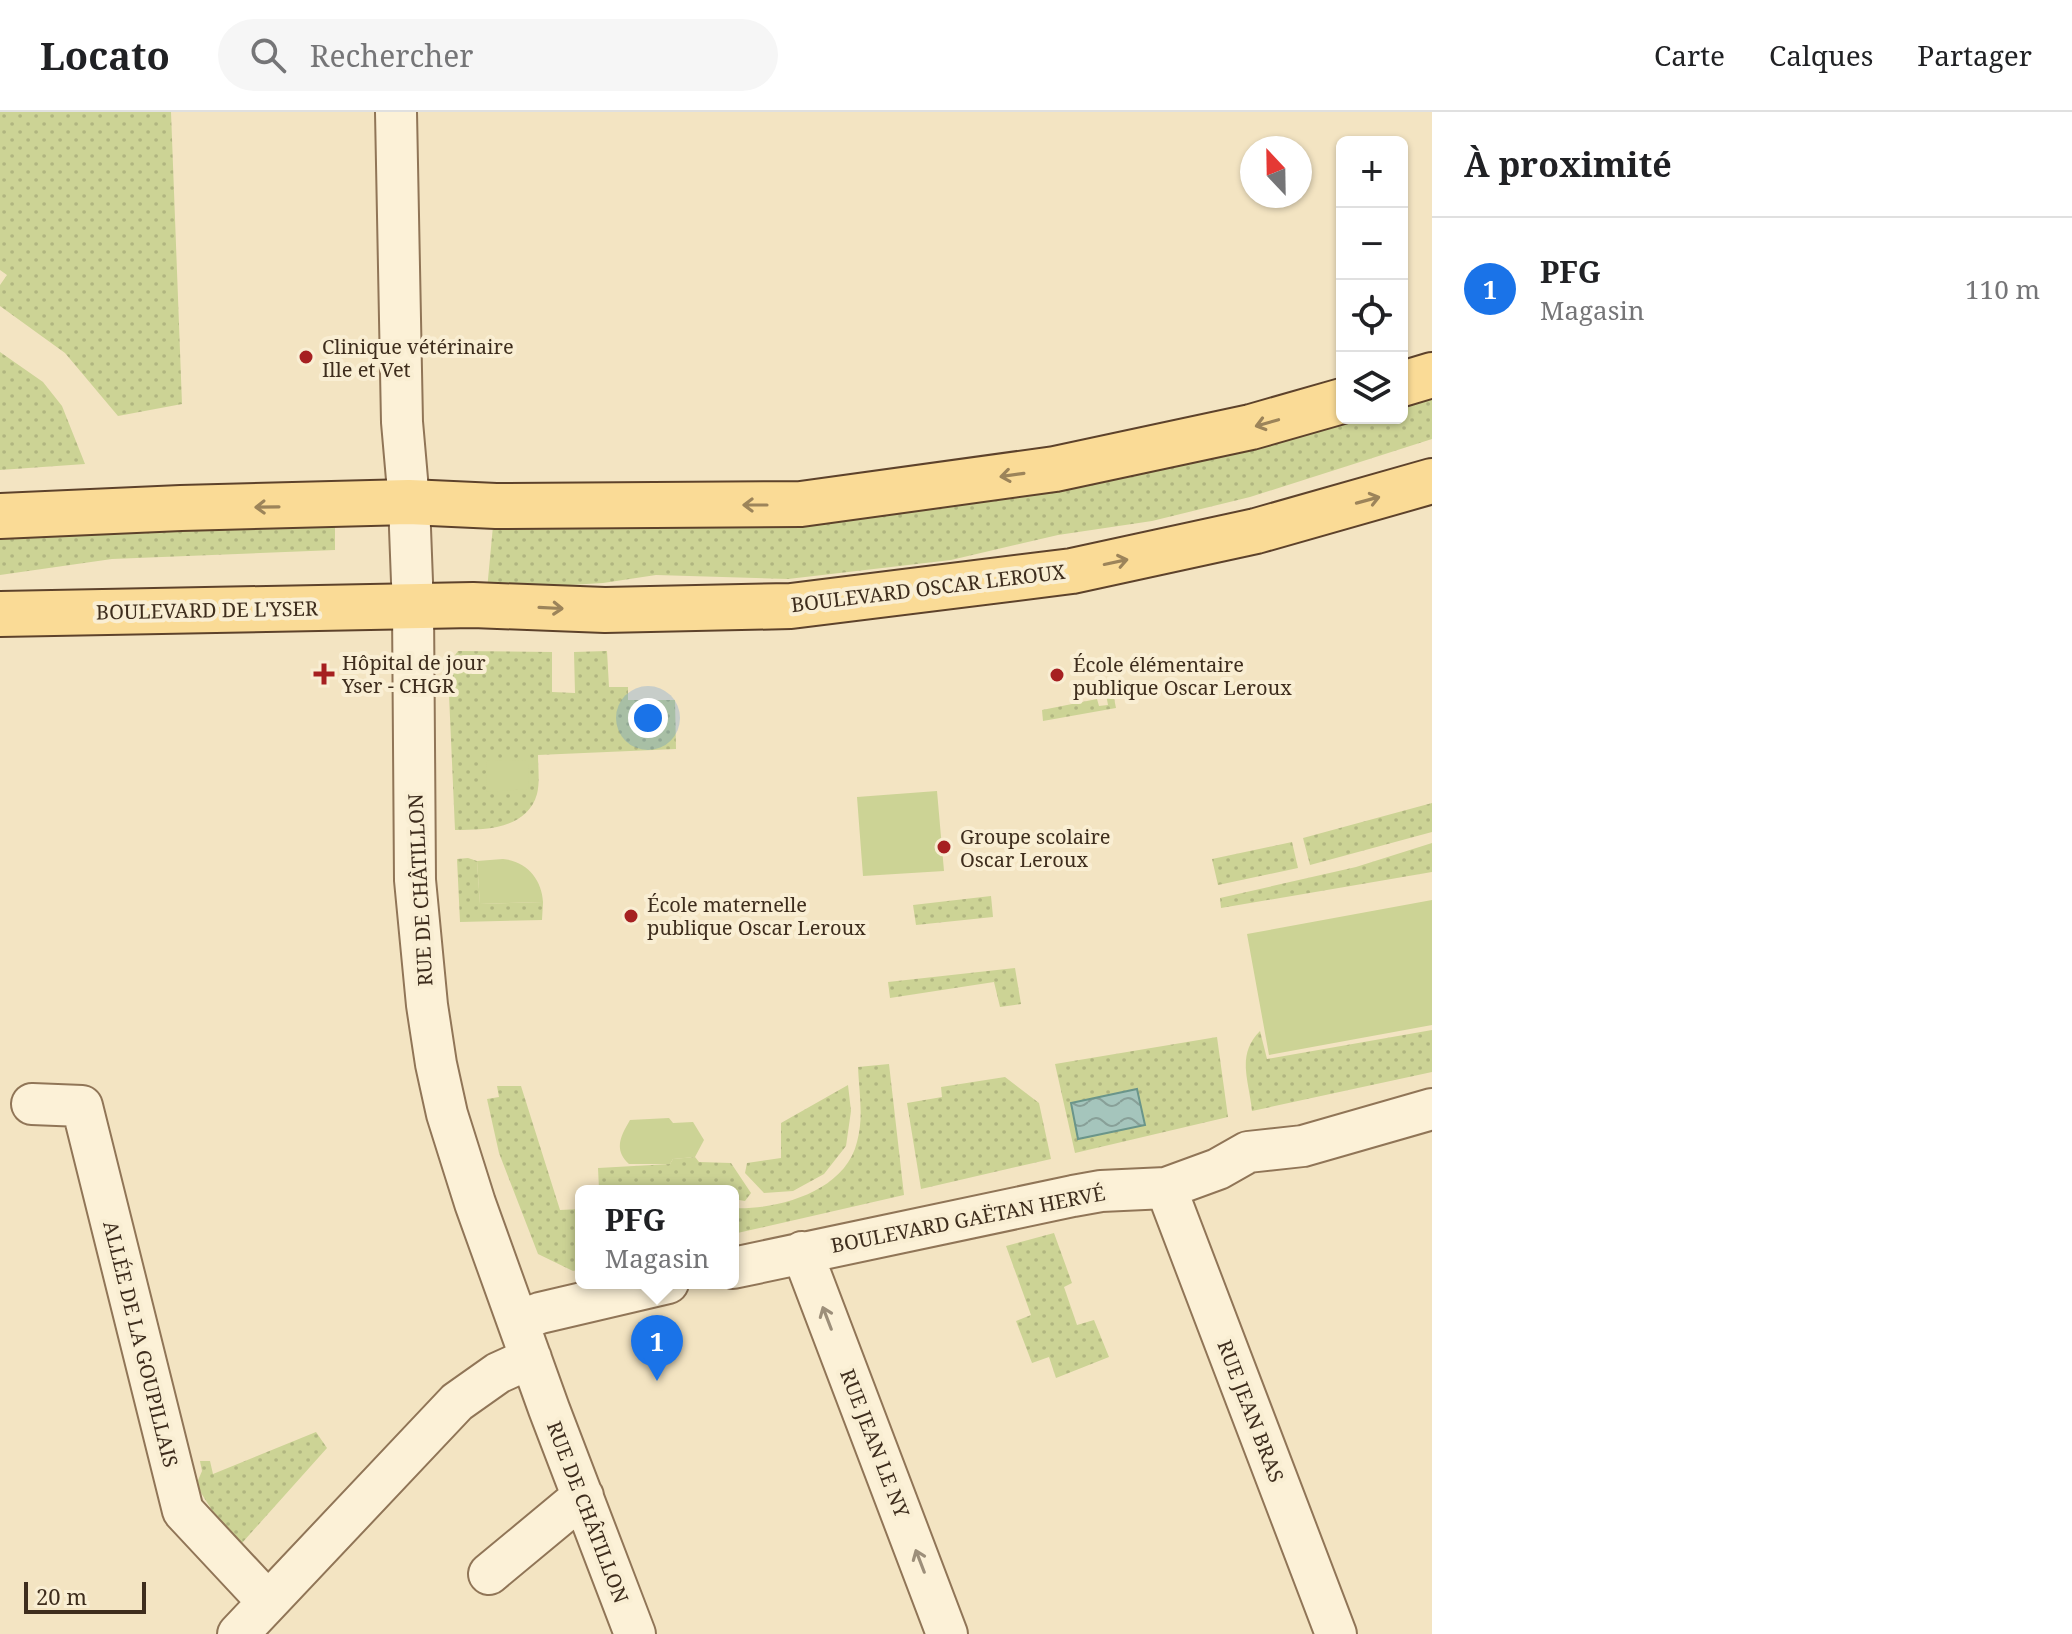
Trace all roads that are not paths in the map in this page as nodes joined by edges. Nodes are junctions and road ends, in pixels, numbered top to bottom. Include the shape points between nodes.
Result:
1 (396, 112) edge
2 (1432, 375) edge
3 (1408, 382) edge
4 (1336, 403) edge
5 (1432, 481) edge
6 (409, 502) junction
7 (0, 516) edge
8 (413, 608) junction
9 (0, 614) edge
10 (32, 1104) dead end
11 (1432, 1109) edge
12 (1166, 1188) junction
13 (802, 1252) junction
14 (739, 1267) edge
15 (642, 1289) edge
16 (525, 1340) junction
17 (583, 1496) junction
18 (489, 1574) dead end
19 (267, 1601) junction
20 (238, 1634) edge
21 (635, 1634) edge
22 (947, 1634) edge
23 (1336, 1634) edge

1 - 6 street, RUE DE CHÂTILLON via 402,422
2 - 3 main road
4 -> 6 main road via 1251,427 1055,469 801,504
8 -> 5 main road, BOULEVARD OSCAR LEROUX via 791,606 965,586 1072,571 1256,531
6 -> 7 main road
6 - 8 street, RUE DE CHÂTILLON
8 - 9 main road, BOULEVARD DE L'YSER
8 - 16 street, RUE DE CHÂTILLON via 415,880 436,1064 475,1203
10 - 19 street, ALLÉE DE LA GOUPILLAIS via 82,1106 183,1511
11 - 12 street, BOULEVARD GAËTAN HERVÉ via 1303,1146 1248,1152
12 - 13 street, BOULEVARD GAËTAN HERVÉ via 1101,1191
12 - 23 street, RUE JEAN BRAS
13 - 14 street, BOULEVARD GAËTAN HERVÉ
22 -> 13 street, RUE JEAN LE NY
15 - 16 street via 540,1313
16 - 17 street, RUE DE CHÂTILLON
16 - 19 street via 498,1373 457,1402
17 - 18 street
17 - 21 street, RUE DE CHÂTILLON
19 - 20 street

